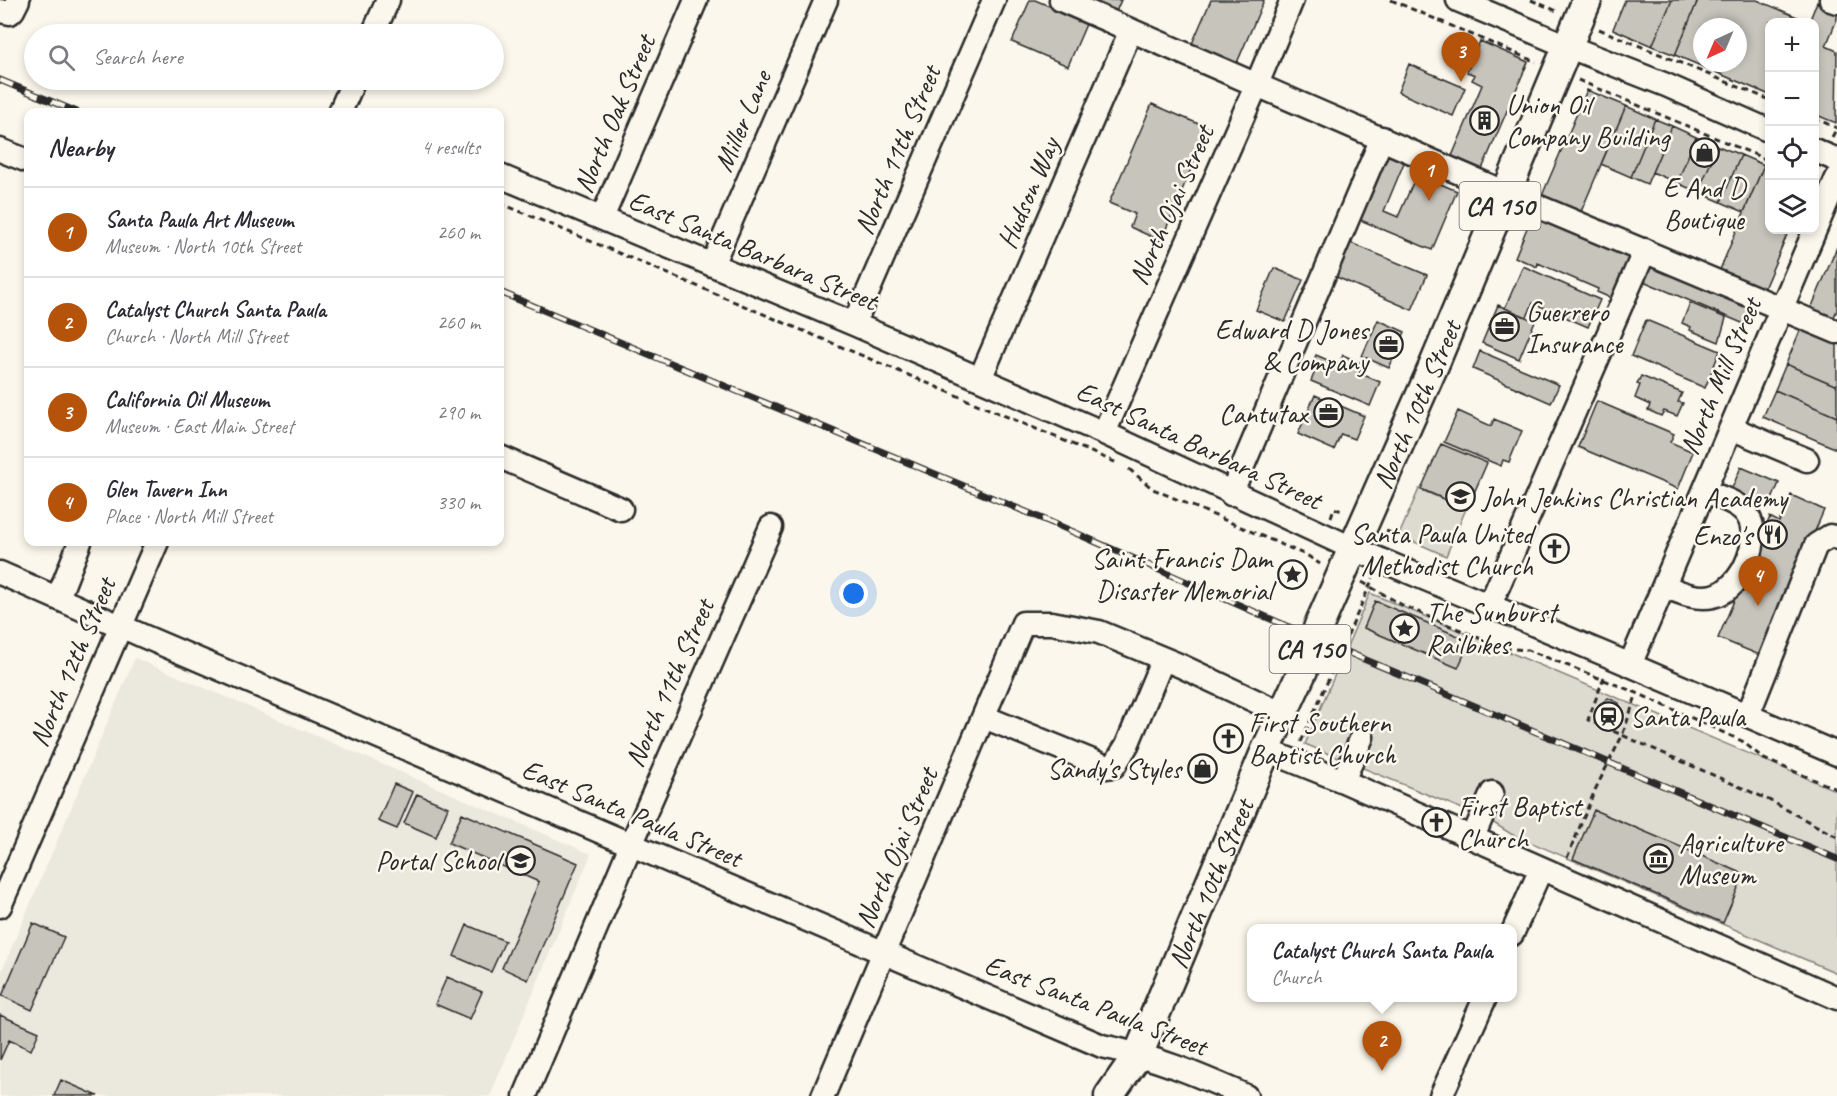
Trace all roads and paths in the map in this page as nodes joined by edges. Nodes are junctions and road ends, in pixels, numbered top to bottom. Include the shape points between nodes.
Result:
1 (18, 0) edge
2 (388, 0) edge
3 (696, 0) edge
4 (826, 0) edge
5 (994, 0) edge
6 (1061, 0) edge
7 (1292, 0) edge
8 (1458, 0) edge
9 (1531, 0) edge
10 (1587, 0) edge
11 (1832, 0) edge
12 (1837, 2) edge
13 (1552, 9) dead end
14 (0, 11) edge
15 (377, 24) edge
16 (1131, 30) junction
17 (1606, 32) dead end
18 (1567, 46) junction
19 (1257, 84) junction
20 (350, 90) edge
21 (1765, 98) edge
22 (344, 108) edge
23 (1819, 120) edge
24 (1765, 128) edge
25 (1837, 128) edge
26 (1382, 138) junction
27 (0, 150) edge
28 (1819, 152) edge
29 (24, 159) edge
30 (1837, 160) edge
31 (504, 178) edge
32 (1837, 178) edge
33 (1506, 193) junction
34 (504, 205) edge
35 (602, 218) junction
36 (1645, 250) junction
37 (712, 265) junction
38 (1781, 308) junction
39 (854, 324) junction
40 (1837, 332) edge
41 (980, 379) junction
42 (1731, 428) junction
43 (1104, 434) junction
44 (504, 459) edge
45 (1807, 460) dead end
46 (1704, 491) junction
47 (1231, 494) junction
48 (621, 509) dead end
49 (771, 527) dead end
50 (1837, 538) edge
51 (78, 546) edge
52 (155, 546) edge
53 (1352, 548) junction
54 (1321, 565) dead end
55 (0, 573) edge
56 (1361, 582) dead end
57 (1369, 586) junction
58 (1664, 586) junction
59 (58, 598) junction
60 (1489, 607) junction
61 (120, 626) junction
62 (1163, 659) junction
63 (1630, 664) junction
64 (1603, 678) junction
65 (1637, 693) junction
66 (1283, 714) junction
67 (1748, 715) junction
68 (984, 717) junction
69 (1622, 736) junction
70 (1362, 737) dead end
71 (1300, 743) dead end
72 (1266, 750) junction
73 (1837, 754) edge
74 (1343, 781) junction
75 (1837, 789) edge
76 (1492, 793) dead end
77 (1473, 837) junction
78 (1837, 837) edge
79 (631, 845) junction
80 (1551, 873) junction
81 (0, 906) edge
82 (1517, 926) edge
83 (884, 953) junction
84 (1837, 998) edge
85 (1483, 1002) edge
86 (1139, 1053) junction
87 (525, 1096) edge
88 (823, 1096) edge
89 (1108, 1096) edge
90 (1125, 1096) edge
91 (1245, 1096) edge
92 (1441, 1096) edge

1 - 14 street via 10,13
2 - 15 street
3 - 35 street, North Oak Street
4 - 37 street, Miller Lane
5 - 39 street, North 11th Street
6 - 16 street
7 - 19 street, North Ojai Street
8 - 18 street
9 - 13 path
10 - 18 main road, CA 150
11 - 12 street
16 - 19 street
16 - 41 street, Hudson Way
17 - 21 path
18 - 24 street
18 - 33 main road, North 10th Street / CA 150
19 - 26 street
19 - 43 street, North Ojai Street
20 - 22 street
23 - 25 path
26 - 33 street
26 - 47 street
27 - 29 street
28 - 30 street
31 - 35 street, East Santa Barbara Street
32 - 38 street, North Mill Street
33 - 36 street
33 - 53 main road, North 10th Street / CA 150
34 - 54 path via 1126,467 1153,489
35 - 37 street, East Santa Barbara Street
36 - 38 street
36 - 60 street
37 - 39 street, East Santa Barbara Street
38 - 40 street
38 - 42 street, North Mill Street
39 - 41 street, East Santa Barbara Street
41 - 43 street, East Santa Barbara Street
42 - 45 street
42 - 46 street, North Mill Street
43 - 47 street, East Santa Barbara Street
44 - 48 street
46 - 58 street, North Mill Street
46 - 58 street via 1742,509 1750,519 1753,542 1741,574 1713,597 1688,596
47 - 53 street, East Santa Barbara Street
49 - 79 street, North 11th Street
50 - 67 street via 1830,536 1816,545
51 - 59 street
52 - 61 street, North 12th Street
53 - 60 street, East Santa Barbara Street
53 - 66 main road, North 10th Street / CA 150
55 - 59 street, East Santa Paula Street
56 - 57 path
57 - 64 path via 1404,606 1503,648 1528,650
57 - 71 path
58 - 63 street, North Mill Street
59 - 61 street, East Santa Paula Street
60 - 63 street, East Santa Barbara Street
61 - 79 street, East Santa Paula Street
61 - 81 street, North 12th Street
62 - 66 street
62 - 68 street, North Ojai Street via 1091,630 1023,623
62 - 68 street via 1127,745 1114,766 1107,767
63 - 67 street, East Santa Barbara Street
64 - 65 path
64 - 69 path via 1588,720
65 - 69 path
65 - 75 path via 1742,741 1764,759
66 - 72 main road, North 10th Street / CA 150
67 - 73 street, East Santa Barbara Street
68 - 83 street, North Ojai Street
69 - 78 path via 1765,798
69 - 80 path
70 - 74 street
72 - 74 street
72 - 86 main road, North 10th Street / CA 150
74 - 77 street
76 - 77 street
77 - 80 street
79 - 83 street, East Santa Paula Street
79 - 87 street, North 11th Street
80 - 82 street
80 - 84 street
83 - 86 street, East Santa Paula Street via 1102,1046
83 - 88 street, North Ojai Street
85 - 92 street
86 - 89 main road, CA 150
86 - 90 street, North 10th Street
86 - 91 street, East Santa Paula Street

